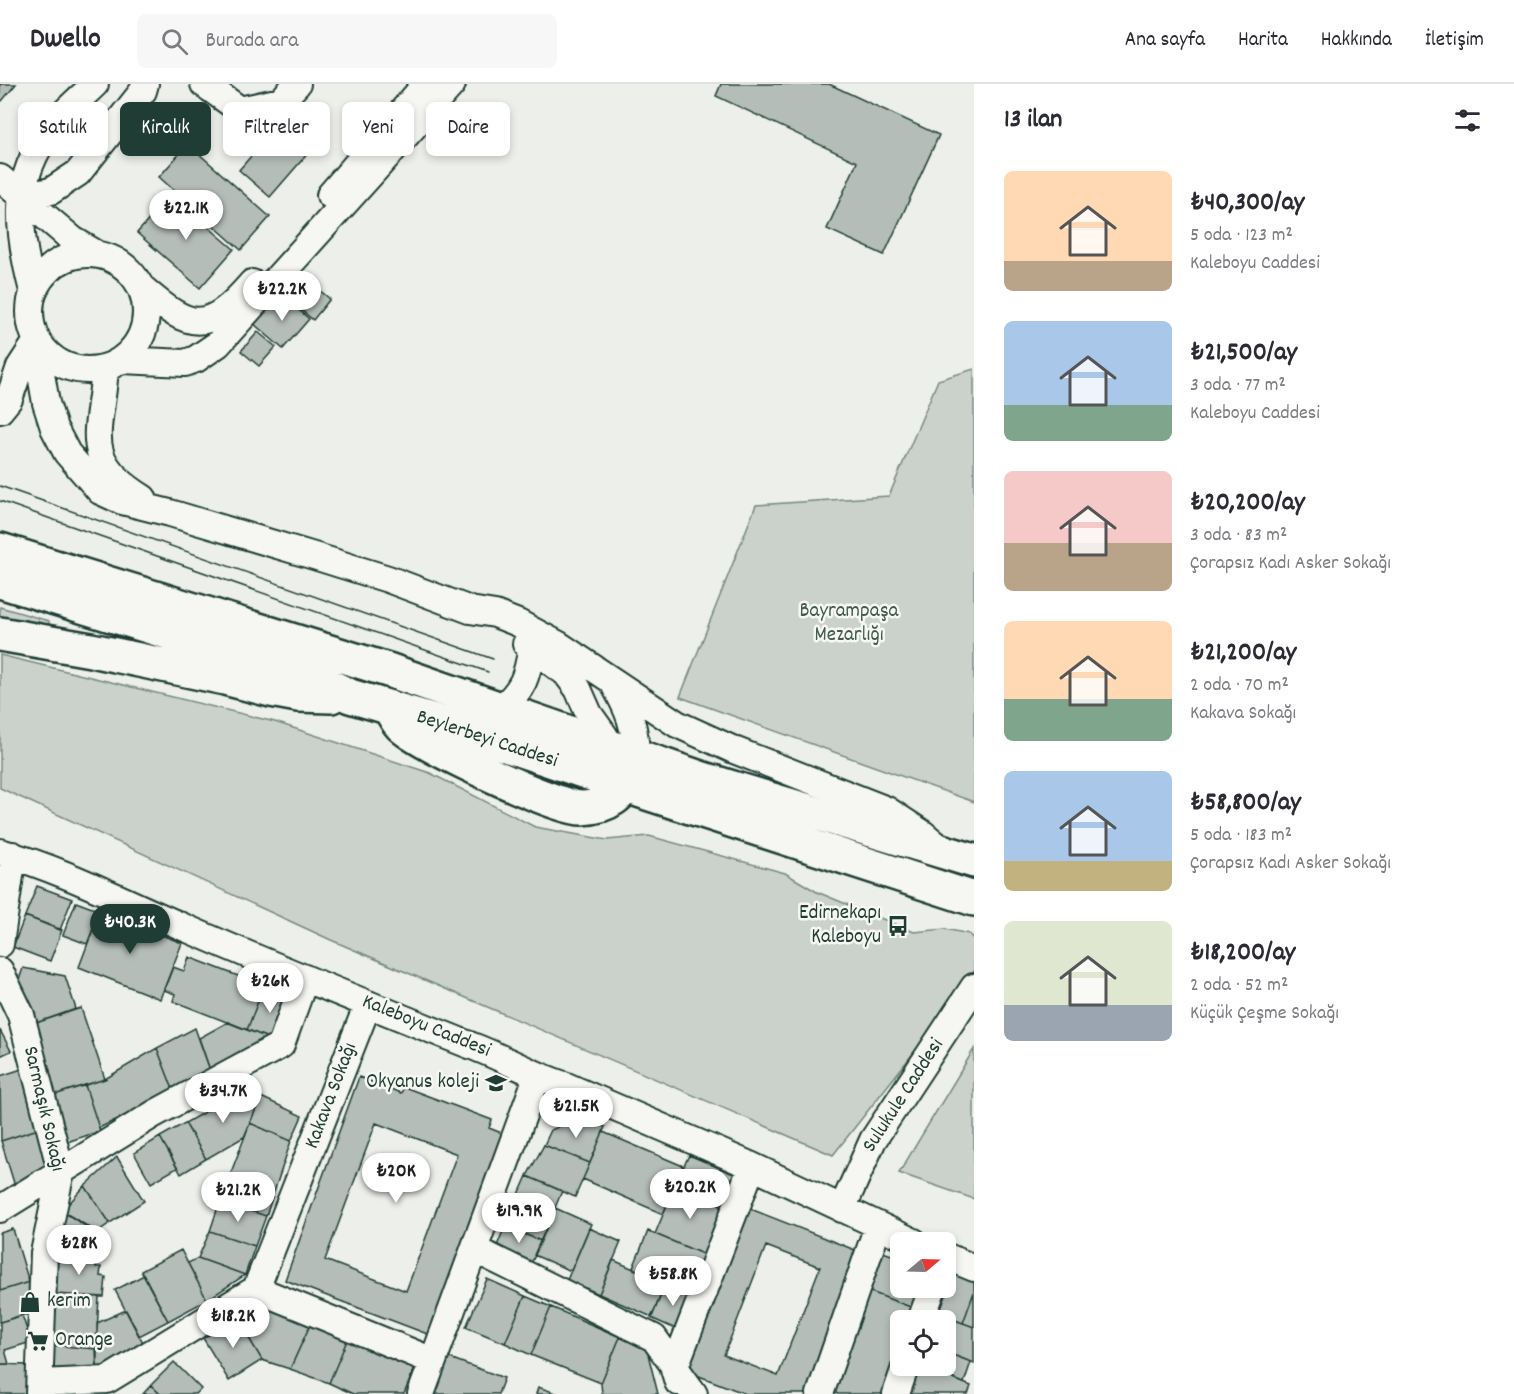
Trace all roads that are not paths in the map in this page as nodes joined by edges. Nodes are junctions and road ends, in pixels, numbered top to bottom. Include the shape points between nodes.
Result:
1 (95, 84) edge
2 (145, 84) edge
3 (204, 84) edge
4 (297, 84) edge
5 (426, 84) edge
6 (452, 84) edge
7 (0, 178) edge
8 (20, 197) junction
9 (95, 253) junction
10 (142, 288) junction
11 (33, 291) junction
12 (40, 344) junction
13 (114, 364) junction
14 (0, 410) edge
15 (170, 513) junction
16 (0, 527) edge
17 (0, 549) edge
18 (0, 581) edge
19 (182, 606) junction
20 (470, 610) junction
21 (0, 634) edge
22 (532, 647) junction
23 (613, 683) junction
24 (350, 696) junction
25 (501, 708) junction
26 (624, 764) junction
27 (942, 850) junction
28 (6, 853) edge
29 (974, 861) edge
30 (974, 899) edge
31 (0, 944) edge
32 (0, 971) edge
33 (305, 978) junction
34 (974, 987) edge
35 (368, 1004) junction
36 (537, 1077) junction
37 (752, 1166) junction
38 (61, 1171) junction
39 (0, 1209) edge
40 (842, 1209) junction
41 (878, 1226) junction
42 (892, 1232) edge
43 (474, 1249) junction
44 (956, 1261) edge
45 (974, 1268) edge
46 (256, 1289) junction
47 (433, 1361) junction
48 (674, 1369) junction
49 (902, 1376) edge
50 (109, 1387) edge
51 (40, 1388) edge
52 (421, 1394) edge
53 (682, 1394) edge
54 (694, 1394) edge
55 (820, 1394) edge
56 (896, 1394) edge

1 - 8 street via 52,126 28,165
2 - 8 street via 78,173 51,191
3 - 4 street via 240,110 281,101
5 - 10 street via 238,299 219,314 205,321 190,321 170,312
6 - 13 street via 218,344 185,363
7 - 8 street
8 - 9 street
8 - 11 street via 23,253
9 - 10 street via 123,265
9 - 11 street via 75,254 56,262 42,274
10 - 13 street via 147,308 145,328 136,346
11 - 12 street via 31,327
12 - 13 street via 68,368 87,371
12 - 14 street via 21,367 9,399
12 - 15 street via 46,403 67,453 100,491
13 - 15 street via 97,441 102,462 118,481
15 - 20 street via 388,579
16 - 19 main road via 129,575
17 - 19 main road, Beylerbeyi Caddesi
18 - 24 main road, Beylerbeyi Caddesi via 305,674
19 - 25 main road, Beylerbeyi Caddesi
20 - 22 street
20 - 23 street via 518,623 559,645
21 - 24 main road via 298,695
22 - 25 street via 522,687
22 - 26 street via 566,673 578,688 589,714
23 - 26 street via 631,715 636,743
23 - 27 street via 695,734 886,810
24 - 26 main road, Beylerbeyi Caddesi via 390,709 402,726 428,744 570,806 606,804 617,798
25 - 26 main road, Beylerbeyi Caddesi
26 - 27 main road, Beylerbeyi Caddesi
26 - 30 main road, Beylerbeyi Caddesi
27 - 29 main road, Beylerbeyi Caddesi
28 - 31 street
28 - 33 street, Kaleboyu Caddesi via 77,879
32 - 38 street, Sarmaşık Sokağı via 21,1015
33 - 35 street, Kaleboyu Caddesi
33 - 38 street via 281,1045 154,1114
34 - 40 street, Sulukule Caddesi via 873,1140
35 - 36 street, Kaleboyu Caddesi via 496,1055
35 - 46 street, Kakava Sokağı
36 - 37 street, Kaleboyu Caddesi
36 - 43 street
37 - 40 street, Kaleboyu Caddesi
37 - 48 street
38 - 39 street
38 - 51 street, Sarmaşık Sokağı via 44,1253
40 - 41 street, Kaleboyu Caddesi
41 - 42 street, Kaleboyu Caddesi
41 - 55 street
43 - 47 street
43 - 48 street via 654,1338
44 - 45 street
46 - 47 street
46 - 50 street
47 - 52 street
48 - 53 street
48 - 54 street
49 - 56 street
50 - 51 street

